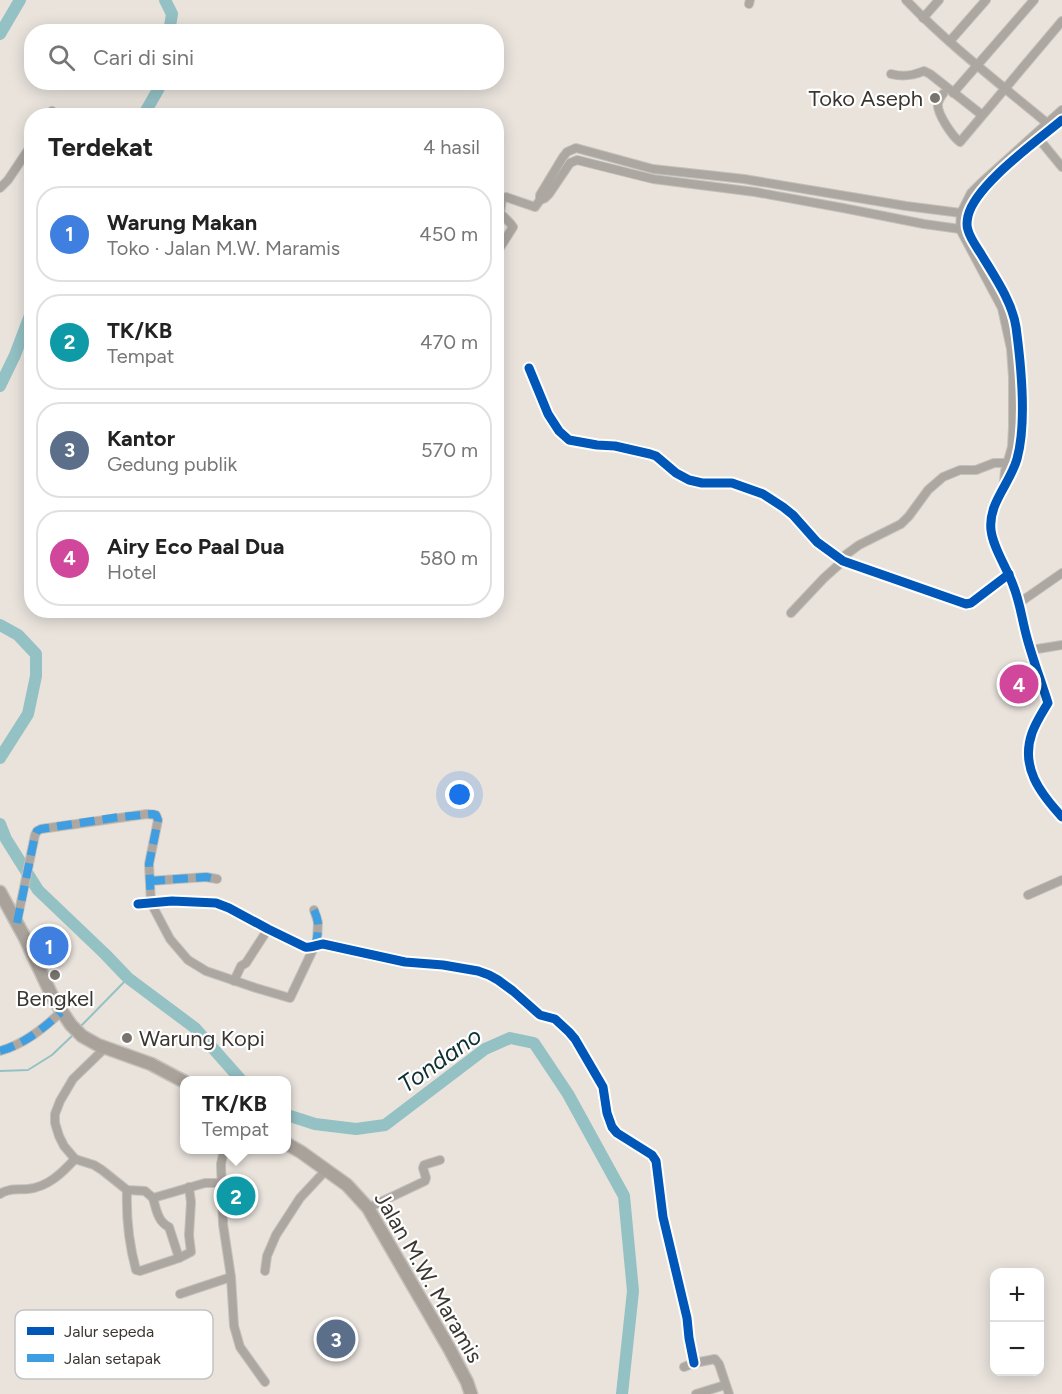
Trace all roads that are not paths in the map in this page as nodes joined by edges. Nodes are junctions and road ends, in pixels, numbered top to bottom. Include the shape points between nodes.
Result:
1 (906, 0) edge
2 (939, 0) edge
3 (986, 0) edge
4 (1034, 0) edge
5 (923, 18) junction
6 (1062, 21) edge
7 (951, 41) junction
8 (977, 64) junction
9 (891, 74) dead end
10 (1005, 88) junction
11 (953, 93) junction
12 (943, 94) dead end
13 (1062, 110) edge
14 (982, 115) junction
15 (1062, 120) edge
16 (1047, 123) junction
17 (1039, 139) junction
18 (24, 156) edge
19 (1062, 167) edge
20 (654, 169) junction
21 (652, 179) junction
22 (0, 188) edge
23 (504, 198) edge
24 (540, 200) junction
25 (961, 213) junction
26 (504, 217) edge
27 (960, 230) junction
28 (504, 241) edge
29 (529, 368) dead end
30 (1017, 404) junction
31 (1008, 463) junction
32 (1004, 487) junction
33 (841, 560) junction
34 (1009, 573) junction
35 (1062, 573) edge
36 (1019, 603) junction
37 (790, 613) dead end
38 (1062, 645) edge
39 (1031, 650) junction
40 (1062, 817) edge
41 (217, 879) dead end
42 (1062, 880) edge
43 (150, 881) junction
44 (0, 892) edge
45 (1028, 895) dead end
46 (152, 903) junction
47 (138, 904) dead end
48 (314, 910) dead end
49 (17, 922) junction
50 (268, 929) junction
51 (314, 947) junction
52 (234, 981) junction
53 (61, 1012) junction
54 (105, 1048) junction
55 (0, 1051) edge
56 (180, 1079) edge
57 (291, 1146) edge
58 (223, 1154) edge
59 (75, 1159) junction
60 (440, 1160) dead end
61 (327, 1169) junction
62 (222, 1183) junction
63 (189, 1188) junction
64 (127, 1190) junction
65 (0, 1194) edge
66 (153, 1198) junction
67 (368, 1208) junction
68 (179, 1258) junction
69 (265, 1271) dead end
70 (231, 1277) junction
71 (180, 1294) dead end
72 (694, 1363) junction
73 (684, 1366) dead end
74 (265, 1382) dead end
75 (725, 1385) junction
76 (471, 1394) edge
77 (696, 1394) edge
78 (729, 1394) edge

1 - 5 street
2 - 5 street
3 - 7 street
4 - 8 street
5 - 7 street
6 - 10 street
7 - 8 street
8 - 10 street
8 - 11 street
9 - 11 street via 914,75 924,71
10 - 14 street
10 - 16 street
11 - 14 street
12 - 14 street via 939,110 959,142
13 - 16 street
15 - 17 street
16 - 25 street via 971,193
17 - 19 street
17 - 30 street via 986,187 972,205 967,221 969,234 1003,291 1016,324 1020,365
18 - 22 street
20 - 21 street
20 - 24 street via 572,149 554,171
20 - 25 street
21 - 24 street via 575,161
21 - 27 street via 755,192
23 - 24 street via 534,208
25 - 27 street
26 - 28 street via 513,227
27 - 30 street via 1002,308
29 - 33 street via 548,414 569,440 650,454 689,480 732,483 763,494 793,515 817,542
30 - 31 street
30 - 32 street via 1022,426 1017,459
31 - 32 street
31 - 33 street via 960,470 943,477 927,490 901,524 858,545
32 - 34 street via 997,498 991,531
33 - 34 street via 966,604
33 - 37 street
34 - 36 street
35 - 36 street
36 - 39 street
38 - 39 street
39 - 40 street via 1047,703 1032,734 1029,767 1034,782
41 - 43 street
42 - 45 street
43 - 46 street
43 - 49 street via 156,815 37,831
44 - 49 highway
46 - 47 street
46 - 50 street via 216,903
46 - 52 street via 182,954 206,971
48 - 51 street via 318,922
49 - 53 highway
50 - 51 street via 305,947
50 - 52 street
51 - 52 street via 290,998
51 - 72 street via 323,944 405,962 478,971 513,991 540,1015 555,1018 569,1032 603,1087 612,1127 656,1161 663,1217
53 - 54 highway via 82,1036
53 - 55 street via 31,1037
54 - 56 highway
54 - 59 street via 73,1079 55,1114 59,1136
57 - 61 highway, Jalan M.W. Maramis
58 - 62 street
59 - 64 street via 94,1165
59 - 65 street via 50,1182
60 - 67 street via 424,1165 425,1181
61 - 67 highway, Jalan M.W. Maramis
61 - 69 street via 300,1198 282,1226 267,1256
62 - 63 street
62 - 70 street
63 - 66 street
63 - 68 street via 191,1252
64 - 66 street via 145,1191
64 - 68 street via 126,1211 136,1270
66 - 68 street via 163,1224 169,1227
67 - 76 highway, Jalan M.W. Maramis via 449,1348
70 - 71 street
70 - 74 street via 236,1337
72 - 73 street
72 - 75 street via 718,1360
75 - 77 street
75 - 78 street

